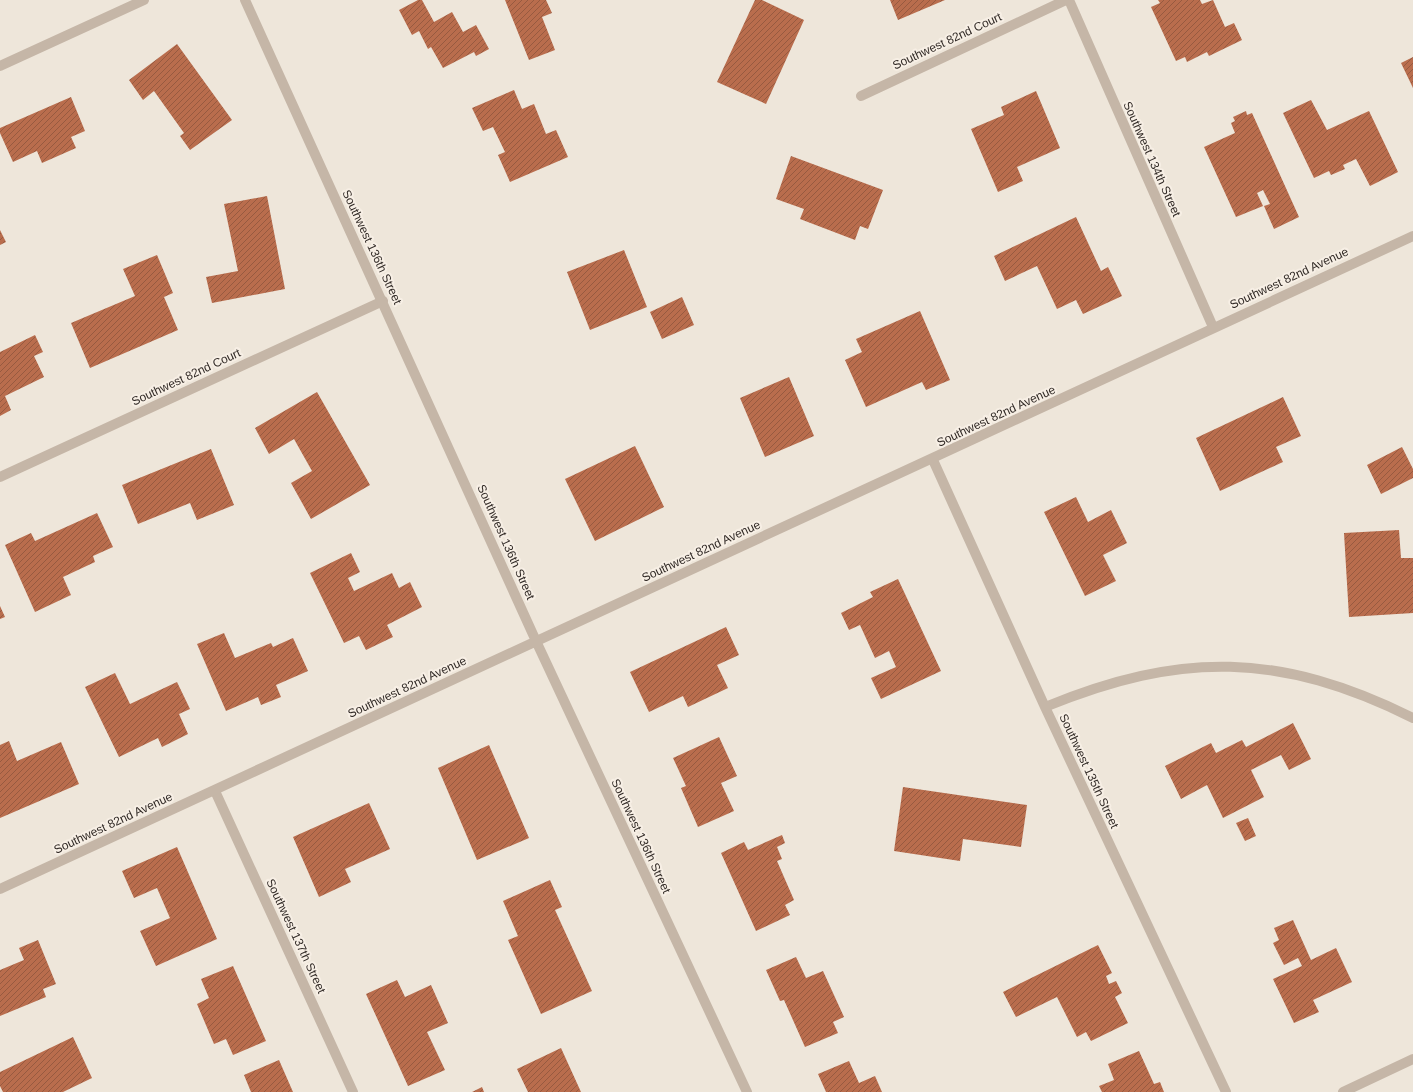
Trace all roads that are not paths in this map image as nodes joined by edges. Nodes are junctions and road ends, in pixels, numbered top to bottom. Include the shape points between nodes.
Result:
1 (144, 0) edge
2 (245, 0) edge
3 (1066, 0) edge
4 (1069, 0) edge
5 (0, 66) edge
6 (861, 96) dead end
7 (1413, 236) edge
8 (383, 301) junction
9 (1213, 327) junction
10 (933, 460) junction
11 (0, 477) edge
12 (536, 641) junction
13 (1045, 707) junction
14 (1413, 718) edge
15 (215, 791) junction
16 (0, 889) edge
17 (1413, 1059) edge
18 (354, 1092) edge
19 (747, 1092) edge
20 (1226, 1092) edge
21 (1343, 1092) edge

1 - 5 street
2 - 8 street, Southwest 136th Street
3 - 6 street, Southwest 82nd Court
4 - 9 street, Southwest 134th Street
7 - 9 street, Southwest 82nd Avenue
8 - 11 street, Southwest 82nd Court
8 - 12 street, Southwest 136th Street
9 - 10 street, Southwest 82nd Avenue
10 - 12 street, Southwest 82nd Avenue
10 - 13 street, Southwest 135th Street
12 - 15 street, Southwest 82nd Avenue
12 - 19 street, Southwest 136th Street
13 - 14 street via 1131,678 1185,668 1231,666 1295,673 1320,680
13 - 20 street, Southwest 135th Street
15 - 16 street, Southwest 82nd Avenue
15 - 18 street, Southwest 137th Street
17 - 21 street

